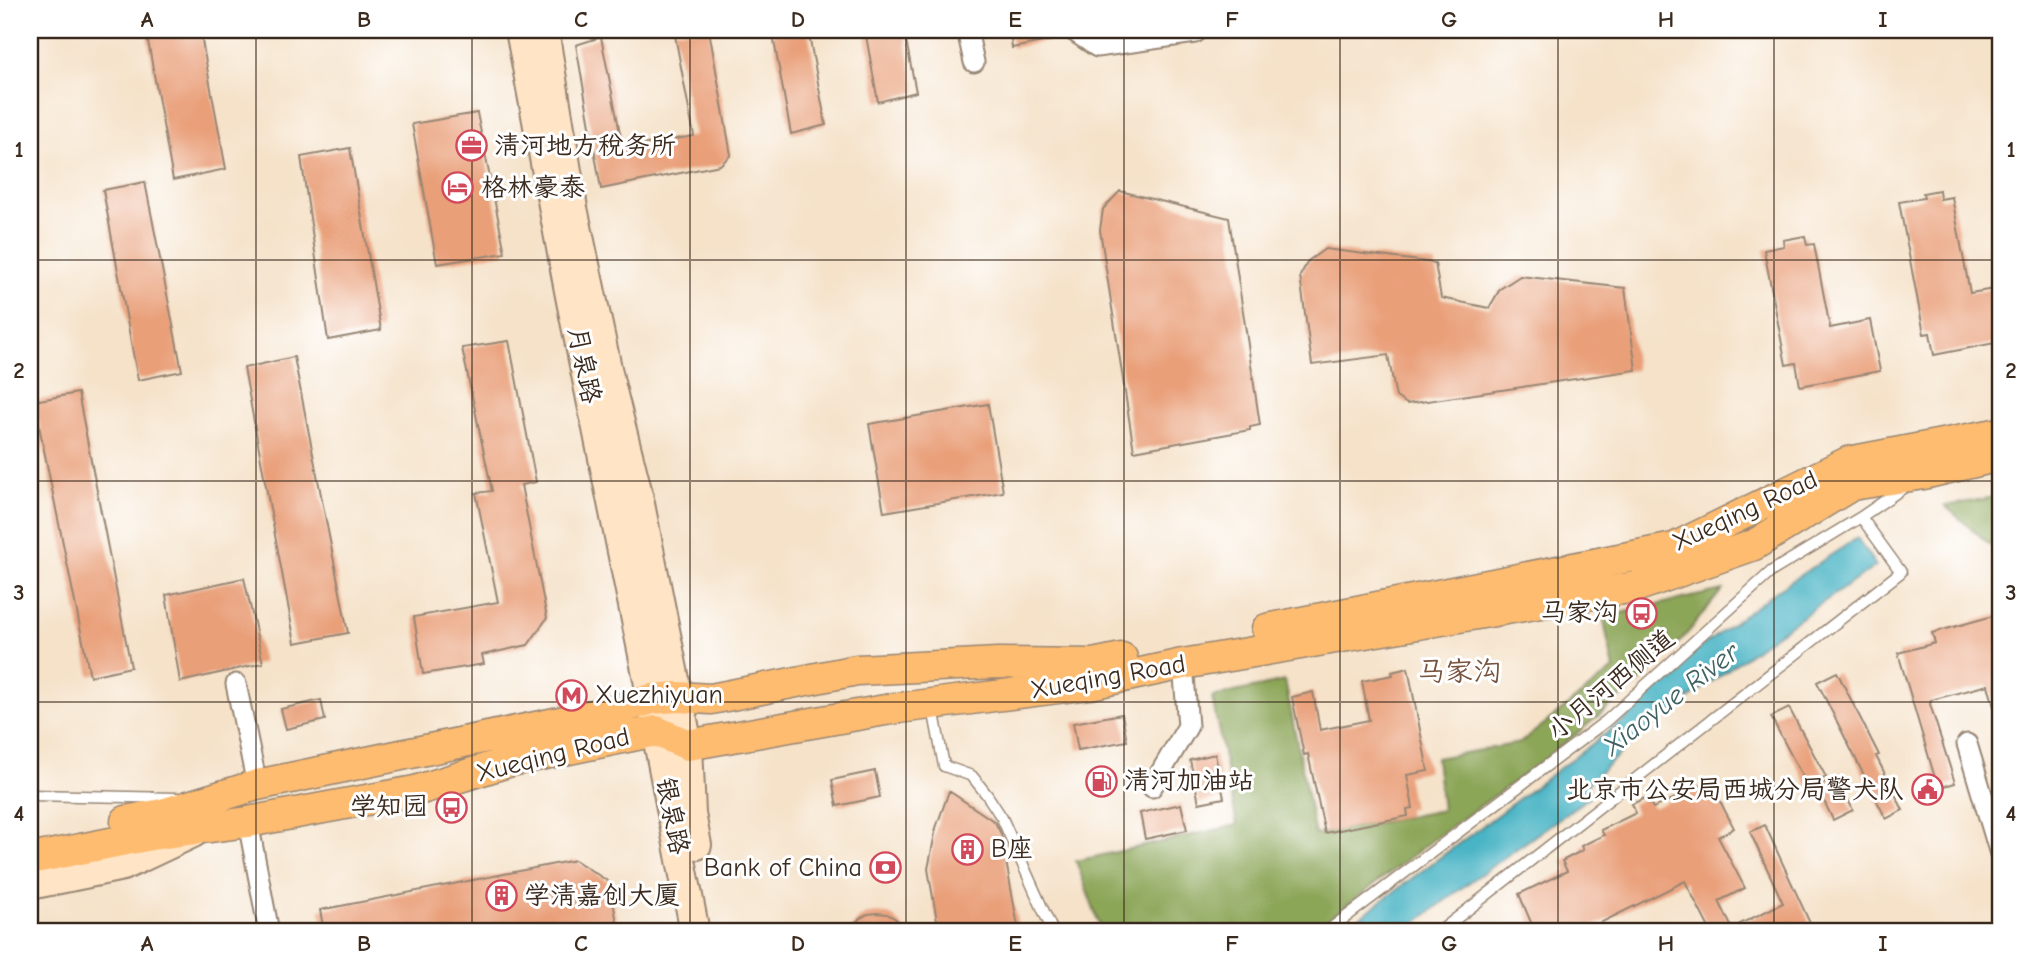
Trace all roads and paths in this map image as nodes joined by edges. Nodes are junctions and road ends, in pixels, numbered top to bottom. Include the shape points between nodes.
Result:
1 (520, 30) edge
2 (544, 30) edge
3 (968, 30) edge
4 (1072, 30) edge
5 (1198, 30) edge
6 (974, 62) dead end
7 (2000, 433) edge
8 (2000, 456) edge
9 (1924, 474) junction
10 (1861, 517) junction
11 (1183, 664) junction
12 (236, 684) dead end
13 (665, 698) junction
14 (932, 704) junction
15 (656, 731) junction
16 (1967, 744) dead end
17 (688, 745) junction
18 (257, 785) junction
19 (1152, 787) dead end
20 (30, 795) edge
21 (209, 799) junction
22 (1995, 820) edge
23 (248, 822) junction
24 (202, 829) junction
25 (30, 840) edge
26 (2000, 854) edge
27 (30, 859) edge
28 (30, 885) edge
29 (269, 932) edge
30 (695, 932) edge
31 (713, 932) edge
32 (1053, 932) edge
33 (1326, 932) edge
34 (1439, 932) edge

1 - 13 main road, 月泉路 via 576,324
2 - 13 main road, 月泉路 via 573,208 638,495
3 - 6 street
4 - 5 street via 1097,47
7 - 13 main road, Xueqing Road via 1848,462 1674,548 1093,664 857,670 711,699
8 - 9 main road, Xueqing Road
9 - 10 lane, 小月河西侧道
9 - 11 main road, Xueqing Road via 1852,485 1754,545 1635,587
10 - 33 lane, 小月河西侧道 via 1772,571 1606,721
10 - 34 lane via 1901,572
11 - 14 main road, Xueqing Road via 1090,684
11 - 19 street via 1188,726
12 - 18 street
13 - 15 main road, 银泉路
13 - 17 main road, 银泉路
13 - 18 main road, Xueqing Road
14 - 17 main road, Xueqing Road
14 - 32 lane via 944,766 972,776 987,794
15 - 17 main road, Xueqing Road
15 - 23 main road, Xueqing Road via 511,761 415,791
15 - 30 main road, 银泉路
16 - 22 street
17 - 31 main road, 银泉路 via 691,814
18 - 21 main road, Xueqing Road
20 - 21 lane, Xueqing Road
21 - 25 main road, Xueqing Road via 162,814
22 - 26 street
23 - 24 main road, Xueqing Road
23 - 29 street
24 - 27 main road, Xueqing Road
24 - 28 main road, Xueqing Road via 123,866

